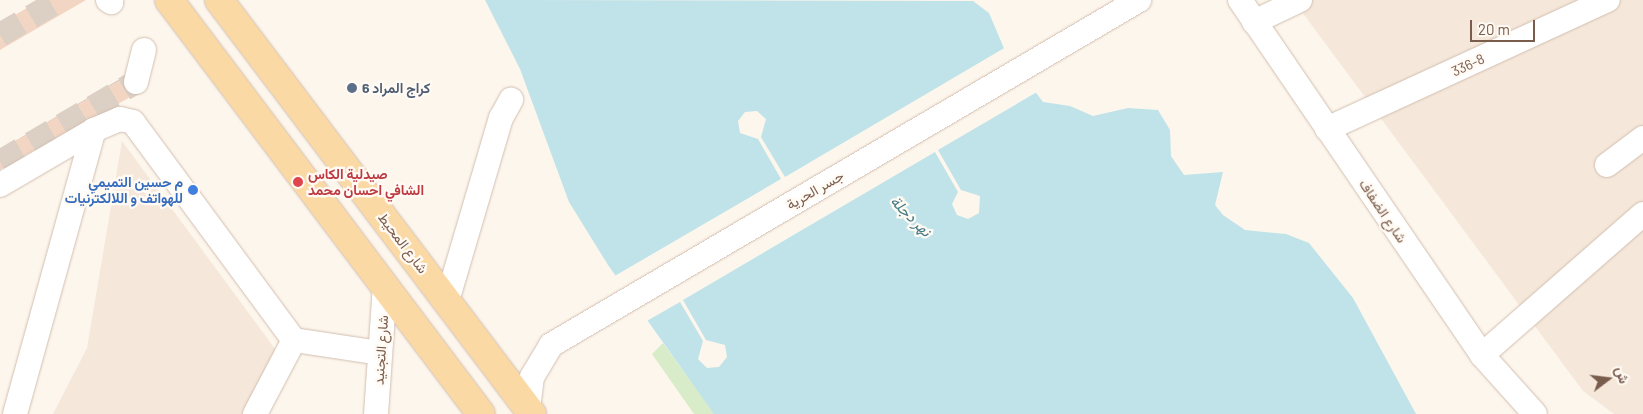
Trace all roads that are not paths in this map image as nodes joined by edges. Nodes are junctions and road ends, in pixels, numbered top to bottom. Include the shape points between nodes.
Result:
1 (169, 0) edge
2 (220, 0) edge
3 (1240, 0) edge
4 (1300, 0) edge
5 (1608, 0) edge
6 (1136, 2) edge
7 (1254, 22) junction
8 (144, 50) dead end
9 (136, 82) dead end
10 (511, 100) dead end
11 (94, 130) junction
12 (1327, 130) junction
13 (1643, 138) edge
14 (1607, 165) dead end
15 (0, 185) edge
16 (1643, 214) edge
17 (385, 286) junction
18 (447, 302) junction
19 (294, 340) junction
20 (380, 353) junction
21 (1482, 355) junction
22 (527, 410) edge
23 (15, 414) edge
24 (254, 414) edge
25 (376, 414) edge
26 (481, 414) edge
27 (1535, 414) edge

1 - 17 main road
2 - 18 main road, شارع المحيط
3 - 7 street, شارع الضفاف
4 - 7 street
5 - 12 street, 336-8
6 - 22 street, جسر الحرية via 547,350 532,377
7 - 12 street, شارع الضفاف
8 - 9 street
10 - 18 street via 501,118
11 - 15 street
11 - 19 street via 120,119 138,127
11 - 23 street
12 - 21 street, شارع الضفاف
13 - 14 street
16 - 21 street
17 - 20 street, شارع التجنيد
17 - 26 main road
18 - 22 main road, شارع المحيط
19 - 20 street
19 - 24 street
20 - 25 street, شارع التجنيد
21 - 27 street, شارع الضفاف

